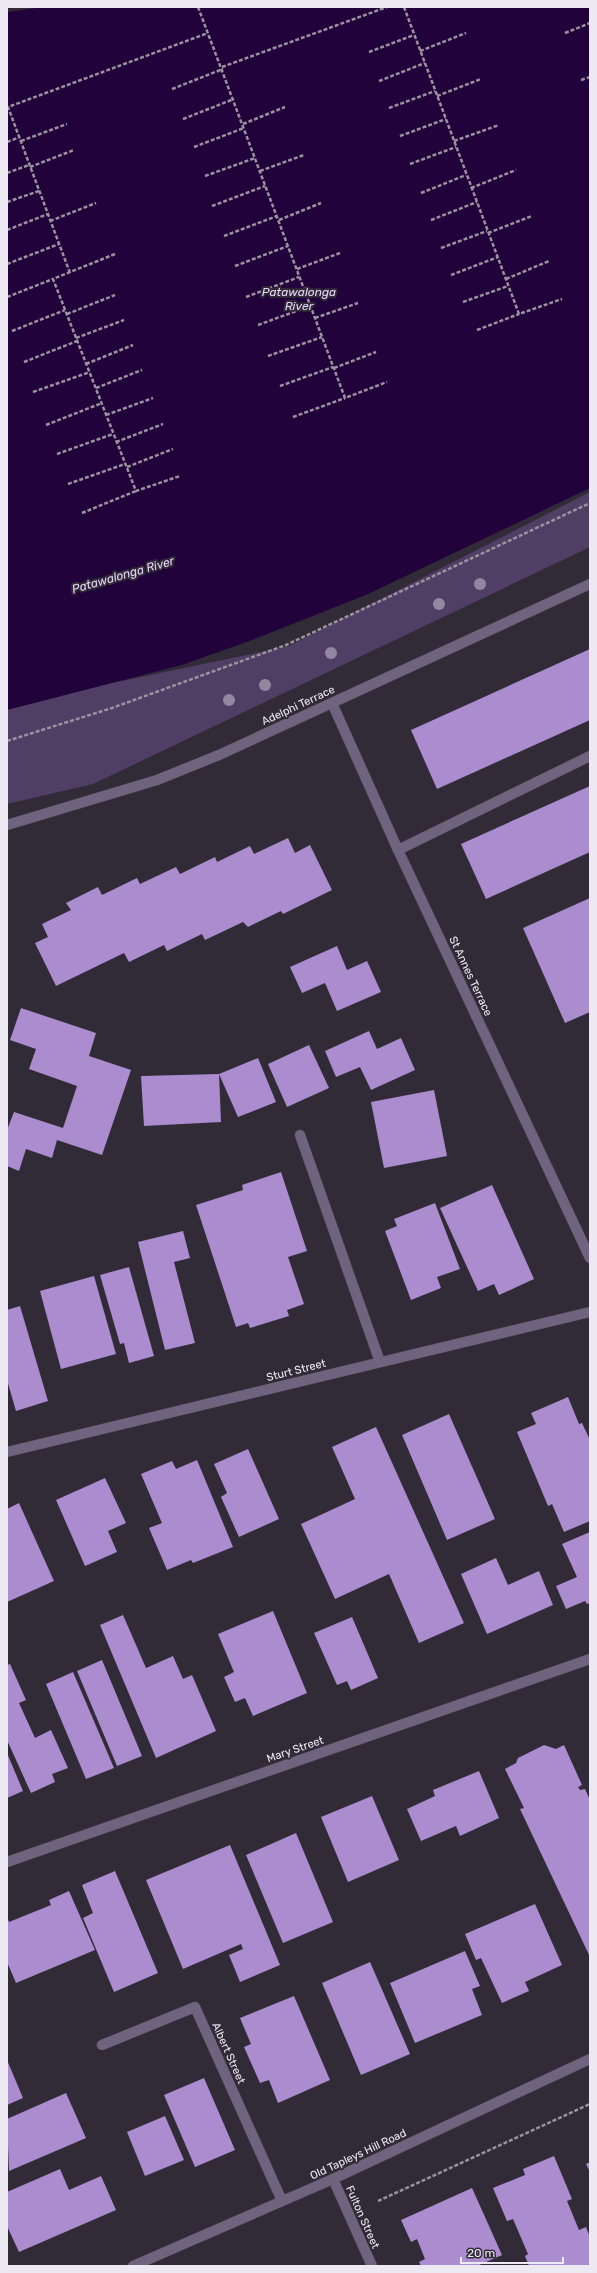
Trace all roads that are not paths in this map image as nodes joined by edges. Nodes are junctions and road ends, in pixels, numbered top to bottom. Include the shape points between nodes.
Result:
1 (590, 584) edge
2 (332, 703) junction
3 (590, 756) edge
4 (7, 825) edge
5 (398, 850) junction
6 (300, 1135) dead end
7 (590, 1258) edge
8 (590, 1312) edge
9 (380, 1362) junction
10 (7, 1452) edge
11 (590, 1659) edge
12 (7, 1862) edge
13 (102, 2044) dead end
14 (590, 2059) edge
15 (333, 2179) junction
16 (282, 2201) junction
17 (133, 2266) edge
18 (372, 2266) edge

1 - 2 street, Adelphi Terrace
2 - 4 street, Adelphi Terrace via 157,780
2 - 5 street, St Annes Terrace
3 - 5 street
5 - 7 street, St Annes Terrace
6 - 9 street
8 - 9 street, Sturt Street
9 - 10 street, Sturt Street
11 - 12 street, Mary Street
13 - 16 street, Albert Street via 195,2007
14 - 15 street, Old Tapleys Hill Road
15 - 16 street, Old Tapleys Hill Road
15 - 18 street, Fulton Street
16 - 17 street, Old Tapleys Hill Road

